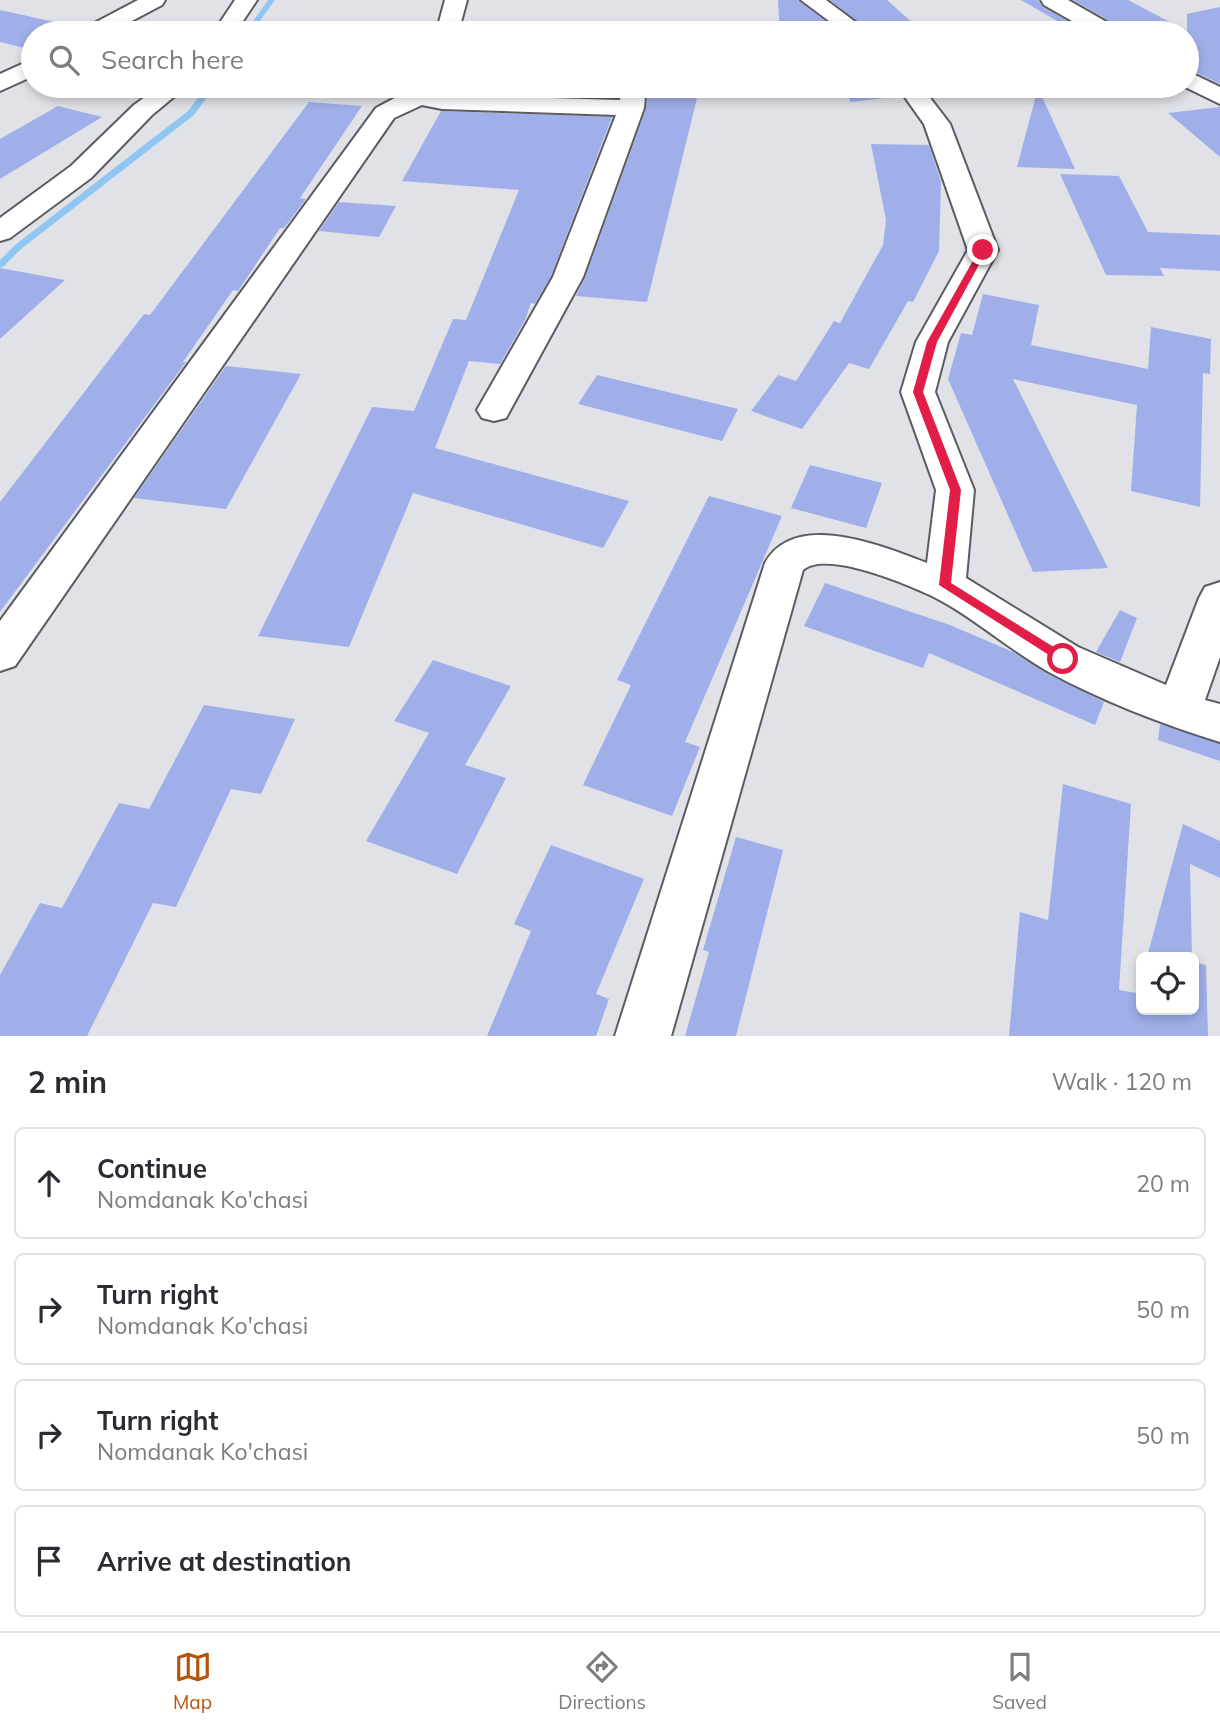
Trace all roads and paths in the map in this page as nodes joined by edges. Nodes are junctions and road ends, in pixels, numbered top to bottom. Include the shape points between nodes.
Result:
1 (154, 0) edge
2 (246, 0) edge
3 (456, 0) edge
4 (812, 0) edge
5 (1052, 0) edge
6 (115, 21) edge
7 (232, 21) edge
8 (450, 21) edge
9 (842, 21) edge
10 (1088, 21) edge
11 (21, 73) edge
12 (0, 84) edge
13 (1199, 85) edge
14 (1220, 97) edge
15 (159, 98) edge
16 (413, 98) edge
17 (436, 98) edge
18 (595, 98) edge
19 (633, 98) edge
20 (918, 98) edge
21 (0, 232) edge
22 (494, 410) dead end
23 (945, 585) junction
24 (1220, 598) edge
25 (0, 654) edge
26 (1179, 710) junction
27 (1220, 723) edge
28 (643, 1036) edge

1 - 6 street
2 - 7 street
3 - 8 street
4 - 9 street
5 - 10 street
11 - 12 street
13 - 14 street
15 - 21 street via 81,172
16 - 25 street via 385,113
17 - 18 street via 442,102
19 - 22 street via 568,277
20 - 23 street via 937,124 983,250 932,342 918,392 956,490
23 - 26 street via 1063,659
23 - 28 street via 824,549 801,551 785,563
24 - 26 street
26 - 27 street

